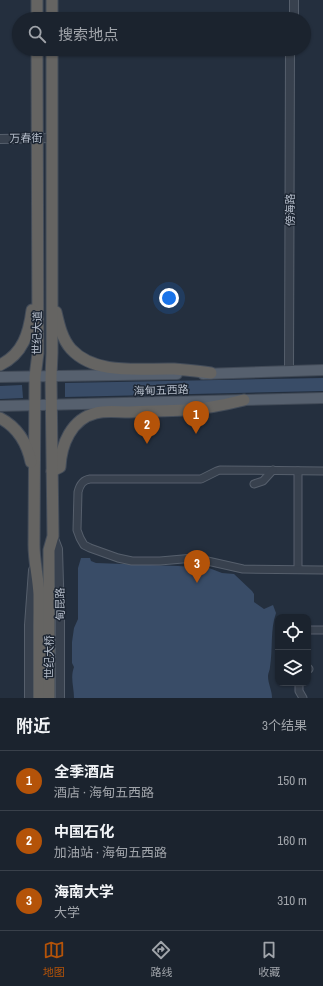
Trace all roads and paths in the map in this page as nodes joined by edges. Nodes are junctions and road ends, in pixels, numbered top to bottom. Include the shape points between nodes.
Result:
1 (37, 0) edge
2 (52, 0) edge
3 (290, 0) edge
4 (294, 0) edge
5 (37, 12) edge
6 (52, 12) edge
7 (290, 12) edge
8 (294, 12) edge
9 (37, 56) edge
10 (52, 56) edge
11 (290, 56) edge
12 (294, 56) edge
13 (0, 139) edge
14 (37, 140) junction
15 (52, 140) junction
16 (0, 142) edge
17 (38, 284) junction
18 (52, 288) junction
19 (0, 365) edge
20 (323, 370) edge
21 (291, 371) junction
22 (211, 374) junction
23 (0, 377) edge
24 (35, 377) junction
25 (51, 377) junction
26 (323, 398) edge
27 (244, 400) junction
28 (35, 405) junction
29 (52, 405) junction
30 (0, 406) edge
31 (0, 418) edge
32 (34, 467) junction
33 (52, 471) junction
34 (323, 471) edge
35 (271, 472) junction
36 (299, 473) junction
37 (323, 475) edge
38 (254, 484) dead end
39 (52, 536) junction
40 (34, 559) junction
41 (323, 567) edge
42 (299, 568) junction
43 (323, 570) edge
44 (44, 616) junction
45 (311, 629) edge
46 (323, 629) edge
47 (298, 686) edge
48 (298, 686) edge
49 (29, 698) edge
50 (39, 698) edge
51 (49, 698) edge
52 (60, 698) edge
53 (300, 698) edge
54 (303, 698) edge

1 - 5 highway
2 - 6 highway
3 - 7 street
4 - 8 street
9 - 14 highway, 世纪大道
10 - 15 highway, 世纪大道
11 - 21 street, 傍海路
12 - 21 street, 傍海路
13 - 14 street, 万春街
14 - 15 street, 万春街
14 - 16 street, 万春街
14 - 17 highway, 世纪大道
15 - 18 highway, 世纪大道
17 - 19 highway via 25,340 16,354
17 - 24 highway, 世纪大道 via 38,354
18 - 22 highway via 65,340 78,355 88,361 116,368 185,370
18 - 25 highway, 世纪大道
20 - 21 main road, 海甸五西路
21 - 22 main road, 海甸五西路
22 - 25 main road, 海甸五西路
23 - 24 main road, 海甸五西路
24 - 25 main road, 海甸五西路
24 - 28 highway, 世纪大道
25 - 29 highway, 世纪大道
26 - 27 main road, 海甸五西路
27 - 29 main road, 海甸五西路
27 - 33 highway via 184,410 95,413 83,419 70,432 61,451 60,467
28 - 29 main road, 海甸五西路
28 - 30 main road, 海甸五西路
28 - 32 highway, 世纪大道
29 - 33 highway, 世纪大道
31 - 32 highway via 19,434
32 - 40 highway, 世纪大道
33 - 39 highway, 世纪大道
34 - 36 street
35 - 36 street
35 - 38 street via 263,481
35 - 42 street via 220,473 200,481 90,482 84,485 81,492 80,530 91,546 124,558 192,555 250,568
36 - 37 street
36 - 42 street
39 - 44 highway, 世纪大道
39 - 52 street, 甸昆路 via 58,550
40 - 44 highway, 世纪大道
40 - 49 street via 29,625
41 - 42 street
42 - 43 street
44 - 50 highway, 世纪大桥
44 - 51 highway, 世纪大桥
45 - 46 street
47 - 53 street
48 - 54 street

